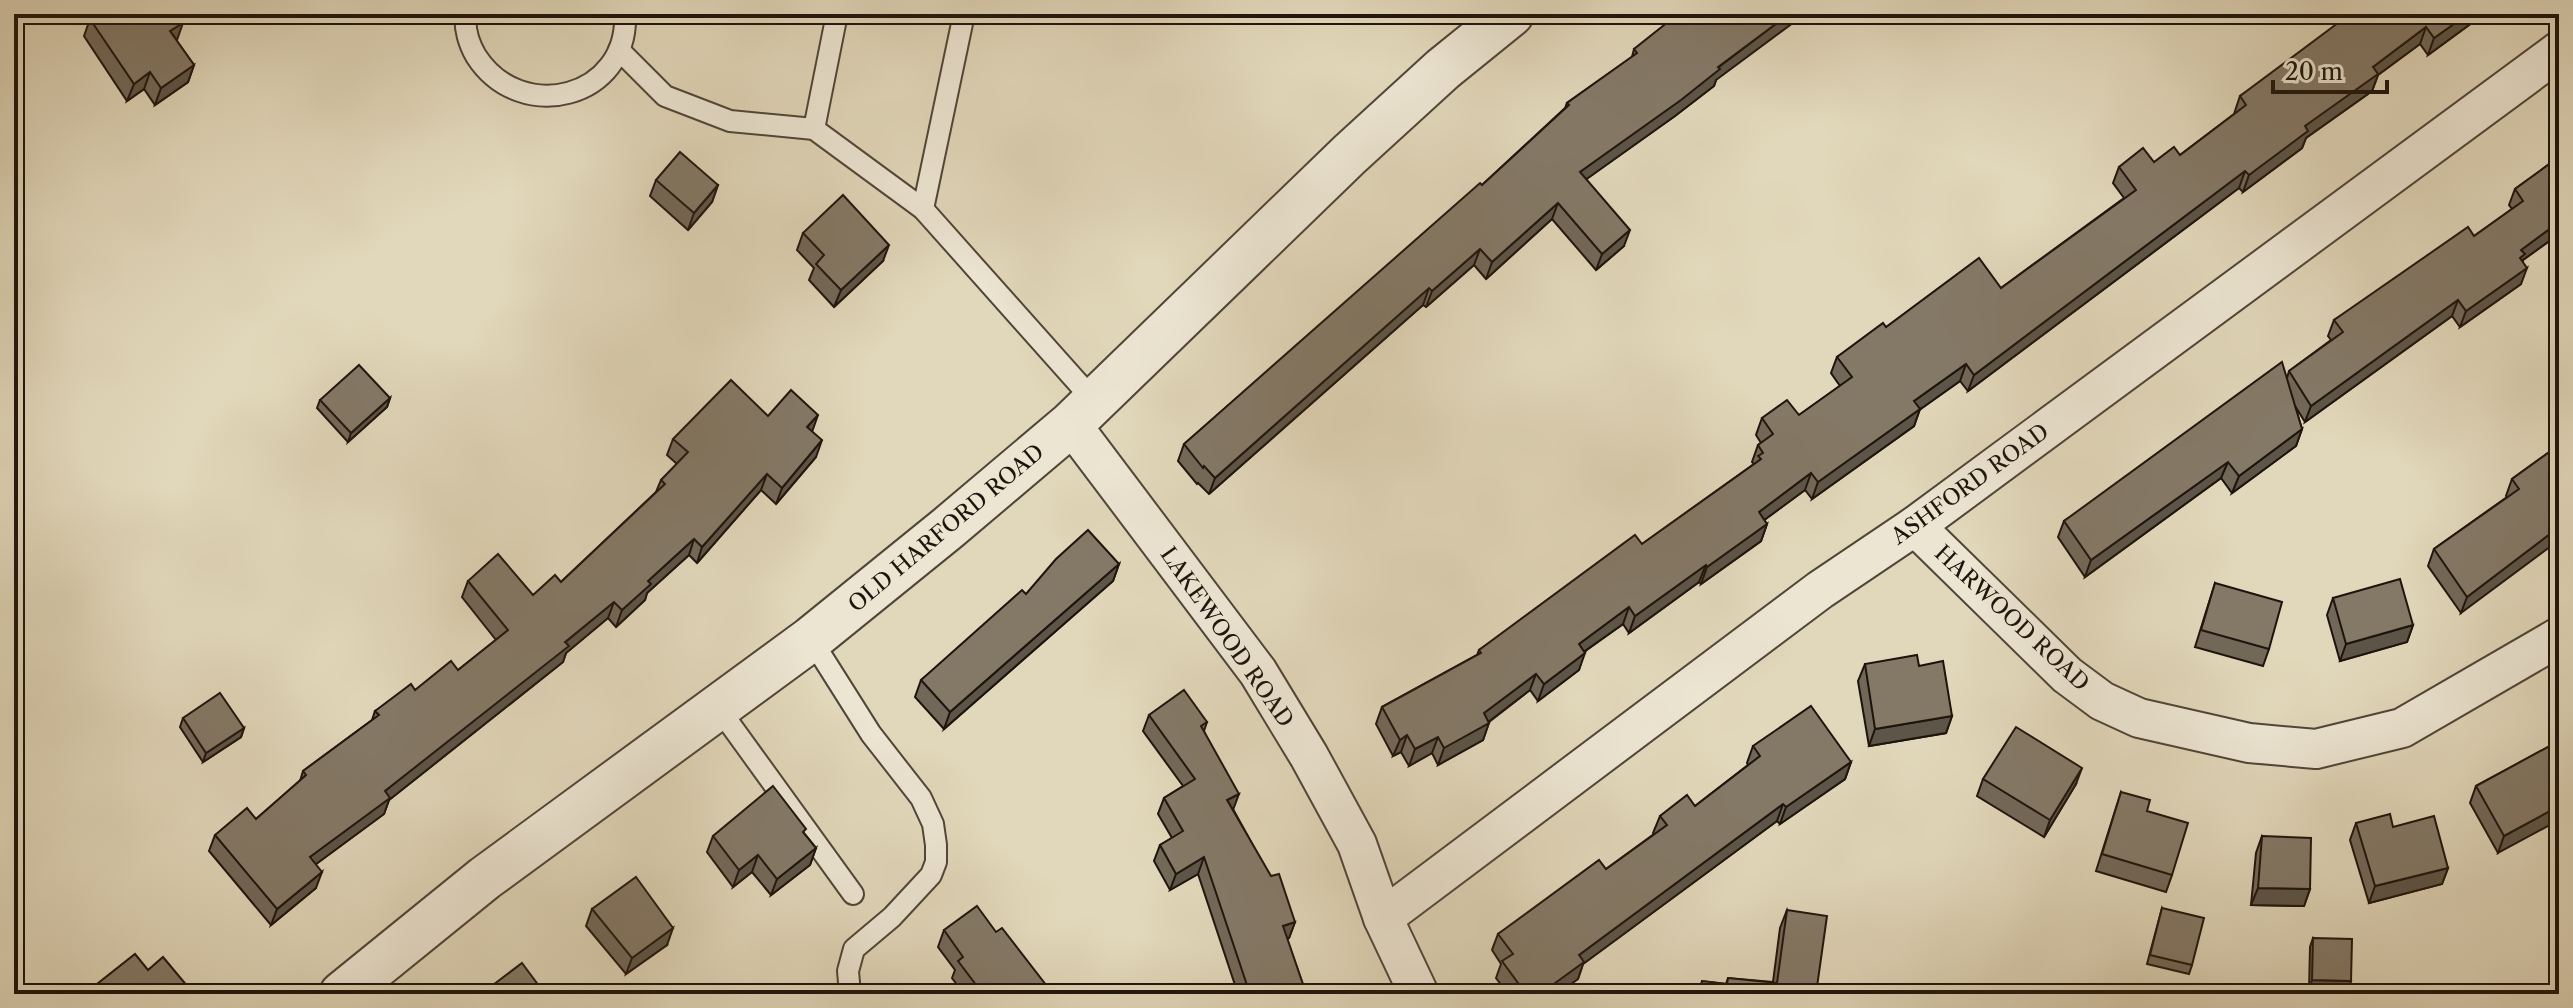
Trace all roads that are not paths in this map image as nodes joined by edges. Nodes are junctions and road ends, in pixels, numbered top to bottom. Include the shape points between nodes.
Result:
1 (466, 14) edge
2 (625, 14) edge
3 (837, 14) edge
4 (964, 14) edge
5 (1511, 14) edge
6 (619, 50) junction
7 (2559, 51) edge
8 (814, 129) junction
9 (923, 209) junction
10 (1083, 413) junction
11 (1915, 526) junction
12 (2559, 637) edge
13 (811, 639) junction
14 (717, 706) junction
15 (853, 894) dead end
16 (1383, 918) junction
17 (342, 994) edge
18 (850, 994) edge
19 (1419, 994) edge

1 - 6 lane via 471,48 486,70 506,87 531,96 558,96 583,88 604,73
2 - 6 lane
3 - 8 lane
4 - 9 lane
5 - 10 street, OLD HARFORD ROAD via 1350,154
6 - 8 lane via 665,96 730,121
7 - 11 street, ASHFORD ROAD
8 - 9 lane
9 - 10 lane
10 - 13 street, OLD HARFORD ROAD
10 - 16 street, LAKEWOOD ROAD via 1309,756 1357,844
11 - 12 street, HARWOOD ROAD via 2067,675 2102,701 2139,718 2249,743 2316,749 2402,728
11 - 16 street, ASHFORD ROAD via 1820,590
13 - 14 street, OLD HARFORD ROAD
13 - 18 lane via 871,734 921,798 936,845 931,875 854,949 848,971
14 - 15 lane
14 - 17 street, OLD HARFORD ROAD via 485,878
16 - 19 street, LAKEWOOD ROAD

